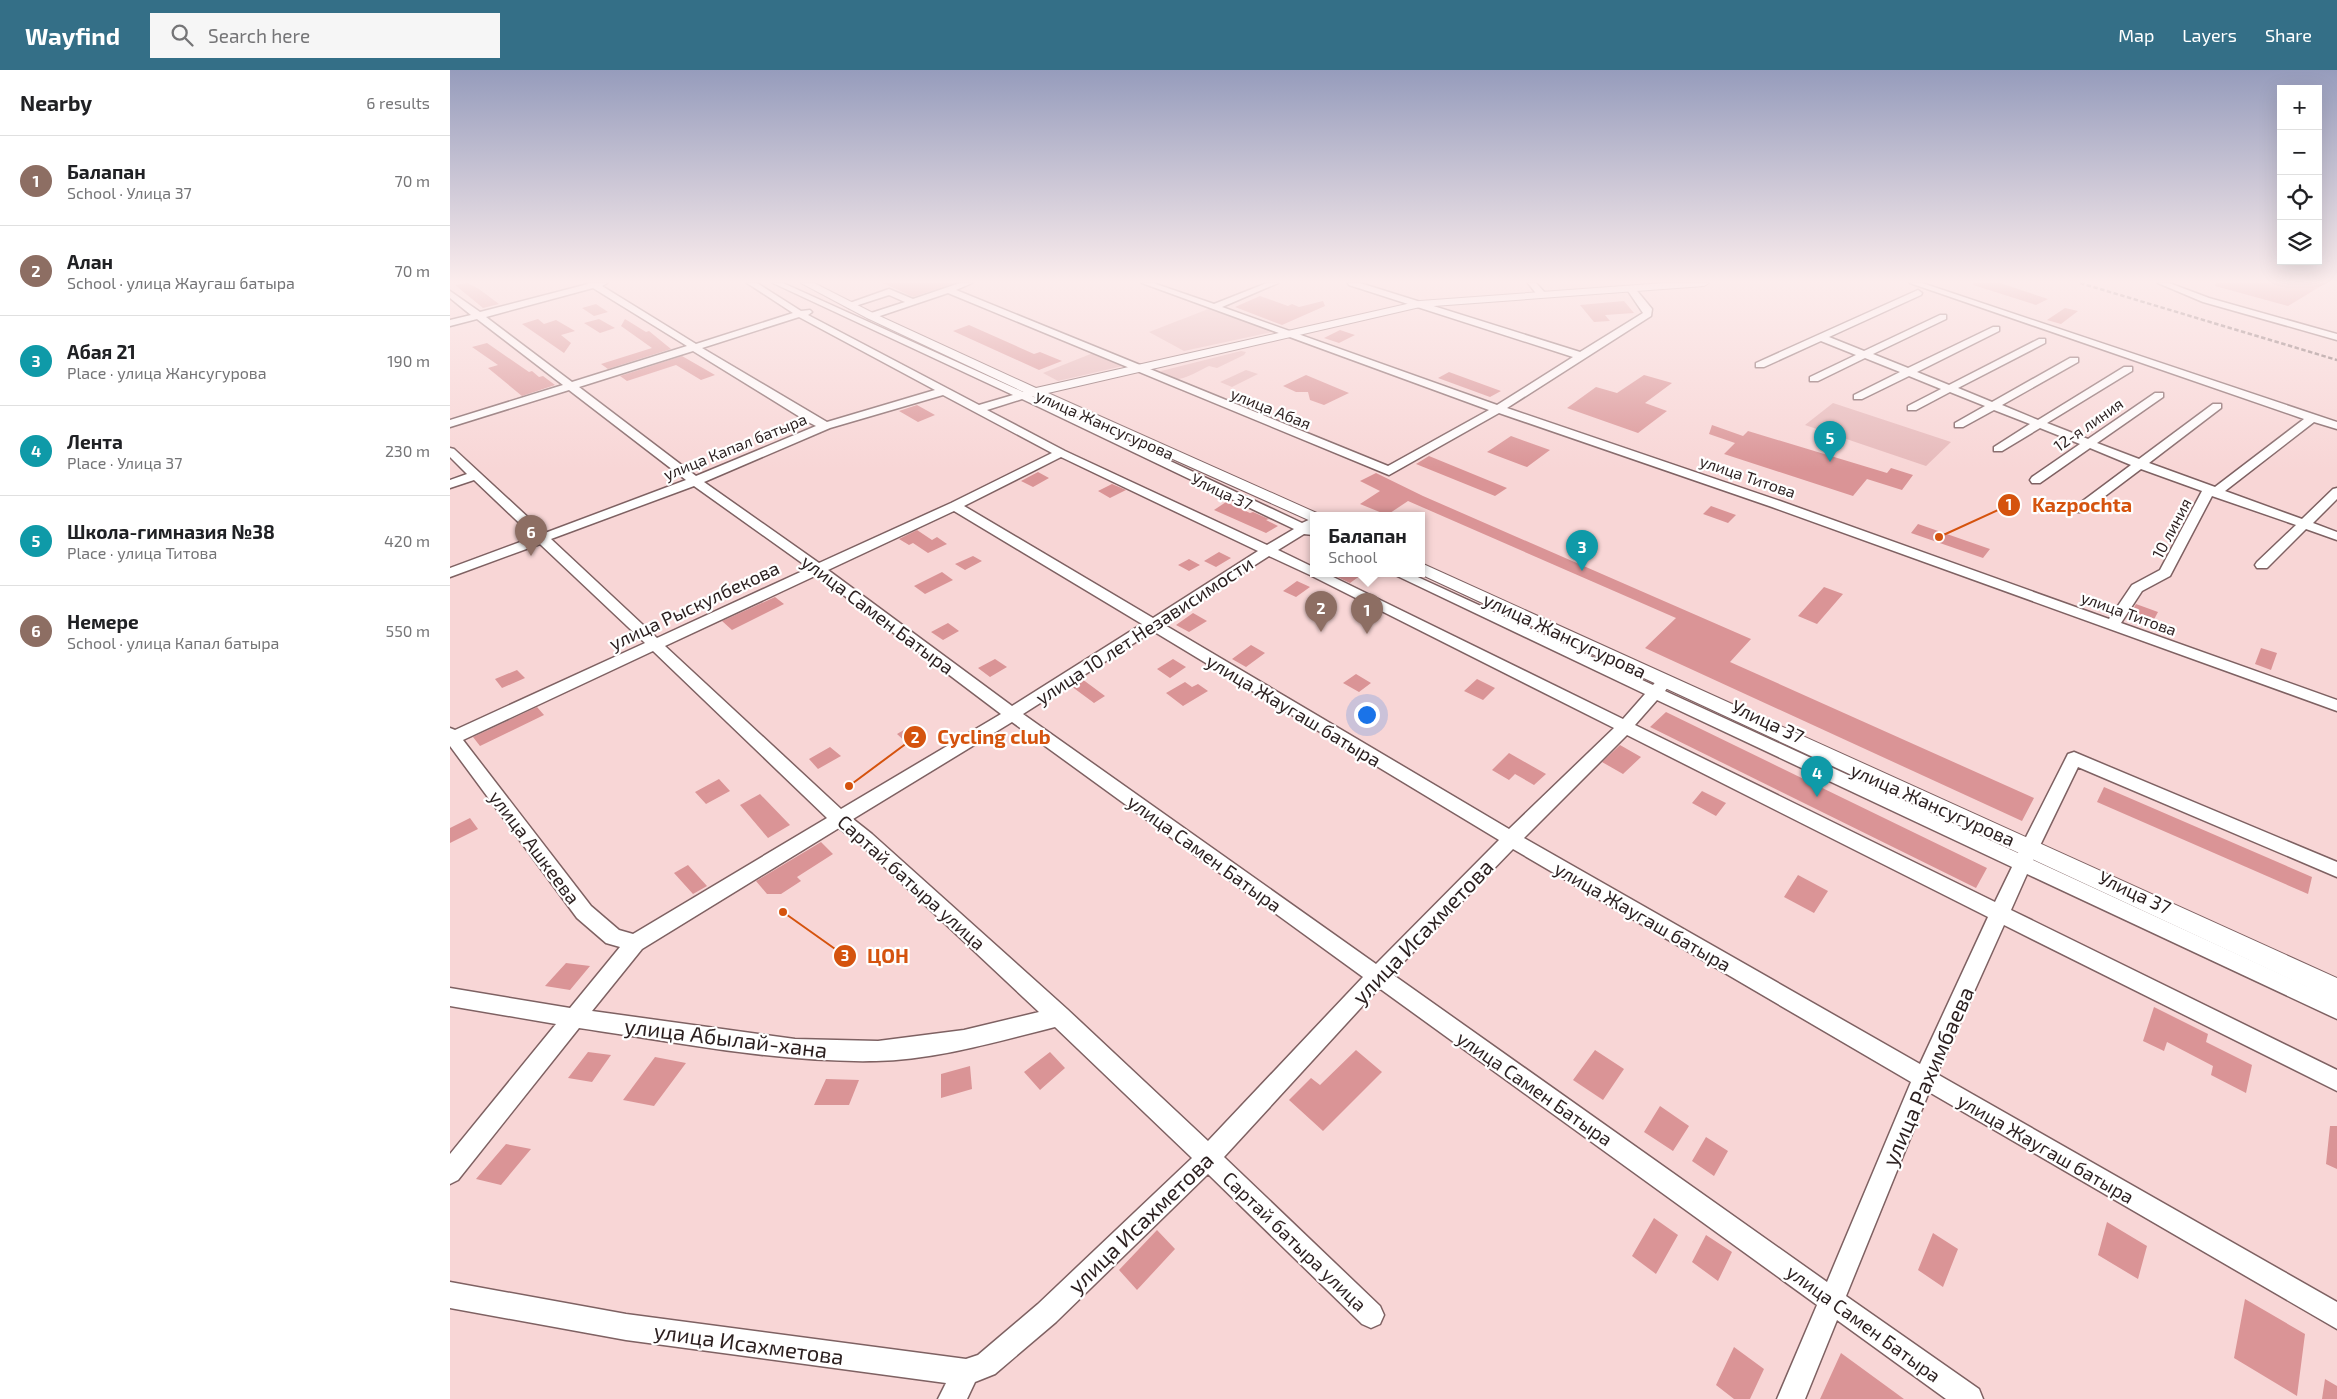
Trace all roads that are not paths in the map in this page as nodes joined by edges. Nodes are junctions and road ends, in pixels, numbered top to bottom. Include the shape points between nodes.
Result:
1 (517, 345) edge
2 (689, 345) edge
3 (698, 345) edge
4 (858, 345) edge
5 (912, 345) edge
6 (934, 345) edge
7 (1083, 345) edge
8 (1236, 345) edge
9 (1321, 345) edge
10 (1547, 345) edge
11 (1599, 345) edge
12 (1803, 345) edge
13 (1840, 345) edge
14 (1885, 345) edge
15 (1962, 345) edge
16 (2034, 345) edge
17 (2097, 345) edge
18 (692, 347) junction
19 (1865, 355) junction
20 (1581, 356) junction
21 (2074, 360) dead end
22 (1760, 366) dead end
23 (1136, 368) junction
24 (2128, 369) dead end
25 (1908, 371) junction
26 (1814, 379) dead end
27 (571, 385) junction
28 (1950, 388) junction
29 (944, 391) junction
30 (1035, 392) junction
31 (2159, 395) dead end
32 (1858, 397) dead end
33 (1992, 405) junction
34 (2217, 406) dead end
35 (1912, 408) dead end
36 (978, 409) junction
37 (1498, 409) junction
38 (2312, 418) junction
39 (450, 424) edge
40 (1959, 424) dead end
41 (2040, 424) junction
42 (826, 426) junction
43 (2337, 426) edge
44 (2087, 443) junction
45 (1998, 449) dead end
46 (450, 451) edge
47 (1061, 453) junction
48 (2140, 464) junction
49 (476, 475) junction
50 (2036, 480) dead end
51 (695, 481) junction
52 (450, 484) edge
53 (2216, 492) junction
54 (2337, 492) edge
55 (955, 506) junction
56 (2080, 509) dead end
57 (1310, 516) edge
58 (1310, 524) edge
59 (2302, 524) junction
60 (1310, 532) edge
61 (2337, 536) edge
62 (542, 539) junction
63 (1269, 550) junction
64 (2262, 565) dead end
65 (817, 568) junction
66 (1310, 570) edge
67 (1425, 570) edge
68 (450, 573) edge
69 (1324, 577) edge
70 (1407, 577) edge
71 (1152, 624) junction
72 (2112, 626) junction
73 (653, 644) junction
74 (1664, 682) junction
75 (2337, 706) edge
76 (1012, 714) junction
77 (1624, 728) junction
78 (451, 736) edge
79 (842, 820) junction
80 (1510, 839) junction
81 (2030, 847) junction
82 (2337, 870) edge
83 (1999, 915) junction
84 (635, 942) junction
85 (1377, 976) junction
86 (2337, 990) edge
87 (450, 997) edge
88 (2337, 1010) edge
89 (1060, 1016) junction
90 (574, 1018) junction
91 (1924, 1078) junction
92 (2337, 1081) edge
93 (1209, 1157) junction
94 (450, 1172) edge
95 (450, 1295) edge
96 (1832, 1300) junction
97 (1371, 1315) dead end
98 (2337, 1316) edge
99 (966, 1372) junction
100 (952, 1399) edge
101 (1791, 1399) edge
102 (1969, 1399) edge

1 - 27 street, улица Самен Батыра
2 - 18 street
3 - 18 street
4 - 29 street
5 - 60 street, Улица 37
6 - 30 main road, улица Жансугурова
7 - 23 street, улица Абая
8 - 23 main road
9 - 37 street, улица Титова
10 - 20 street
11 - 20 street
12 - 22 street
13 - 19 street
14 - 19 street
15 - 25 street
16 - 28 street
17 - 38 street
18 - 27 street
18 - 42 street
19 - 25 street
19 - 26 street
20 - 37 street
21 - 33 street
23 - 30 main road
23 - 37 street, улица Абая via 1389,472
24 - 41 street
25 - 28 street
25 - 32 street
27 - 39 street
27 - 51 street, улица Самен Батыра
28 - 33 street
28 - 35 street
29 - 36 street
29 - 42 street, улица Капал батыра
30 - 36 street
30 - 57 main road, улица Жансугурова
31 - 44 street, 12-я линия
33 - 40 street
33 - 41 street
34 - 48 street
36 - 47 street
37 - 72 street, улица Титова via 1750,495
38 - 43 street
38 - 53 street, 10 линия
41 - 44 street
41 - 45 street
42 - 51 street, улица Капал батыра
44 - 48 street
44 - 50 street, 12-я линия
46 - 49 street, Сартай батыра улица
47 - 55 street, улица Рыскулбекова
47 - 63 street
48 - 53 street
48 - 56 street
49 - 52 street
49 - 62 street, Сартай батыра улица
51 - 62 street, улица Капал батыра
51 - 65 street, улица Самен Батыра
53 - 59 street
53 - 72 street, 10 линия via 2208,493 2171,564 2164,573 2137,588
54 - 59 street
55 - 65 street, улица Рыскулбекова
55 - 71 street, улица Жаугаш батыра
58 - 63 street, улица 10 лет Независимости
59 - 61 street
59 - 64 street
62 - 68 street, улица Капал батыра
62 - 73 street, Сартай батыра улица
63 - 66 street
63 - 71 street, улица 10 лет Независимости
65 - 73 street, улица Рыскулбекова
65 - 76 street, улица Самен Батыра
67 - 74 main road, улица Жансугурова
69 - 77 street
70 - 88 street, Улица 37
71 - 76 street, улица 10 лет Независимости
71 - 80 street, улица Жаугаш батыра
72 - 75 street, улица Титова
73 - 78 street, улица Рыскулбекова
73 - 79 street, Сартай батыра улица
74 - 77 street, улица Исахметова
74 - 81 main road, улица Жансугурова
76 - 79 street, улица 10 лет Независимости
76 - 85 street, улица Самен Батыра
77 - 80 street, улица Исахметова
77 - 83 street
78 - 84 street, улица Ашкеева via 584,912 613,937
79 - 84 street, улица 10 лет Независимости
79 - 89 street, Сартай батыра улица
80 - 85 street, улица Исахметова
80 - 91 street, улица Жаугаш батыра
81 - 82 street, улица Рахимбаева via 2074,758
81 - 83 street, улица Рахимбаева
81 - 86 main road, улица Жансугурова
83 - 91 street, улица Рахимбаева
83 - 92 street
84 - 90 street, улица 10 лет Независимости
85 - 93 street, улица Исахметова
85 - 96 street, улица Самен Батыра
87 - 90 street, улица Абылай-хана
89 - 90 street, улица Абылай-хана via 964,1040 878,1051 794,1049
89 - 93 street, Сартай батыра улица
90 - 94 street, улица 10 лет Независимости
91 - 96 street, улица Рахимбаева
91 - 98 street, улица Жаугаш батыра
93 - 97 street, Сартай батыра улица
93 - 99 street, улица Исахметова via 1047,1313 986,1365
95 - 99 street, улица Исахметова via 626,1327
96 - 101 street, улица Рахимбаева
96 - 102 street, улица Самен Батыра
99 - 100 street

